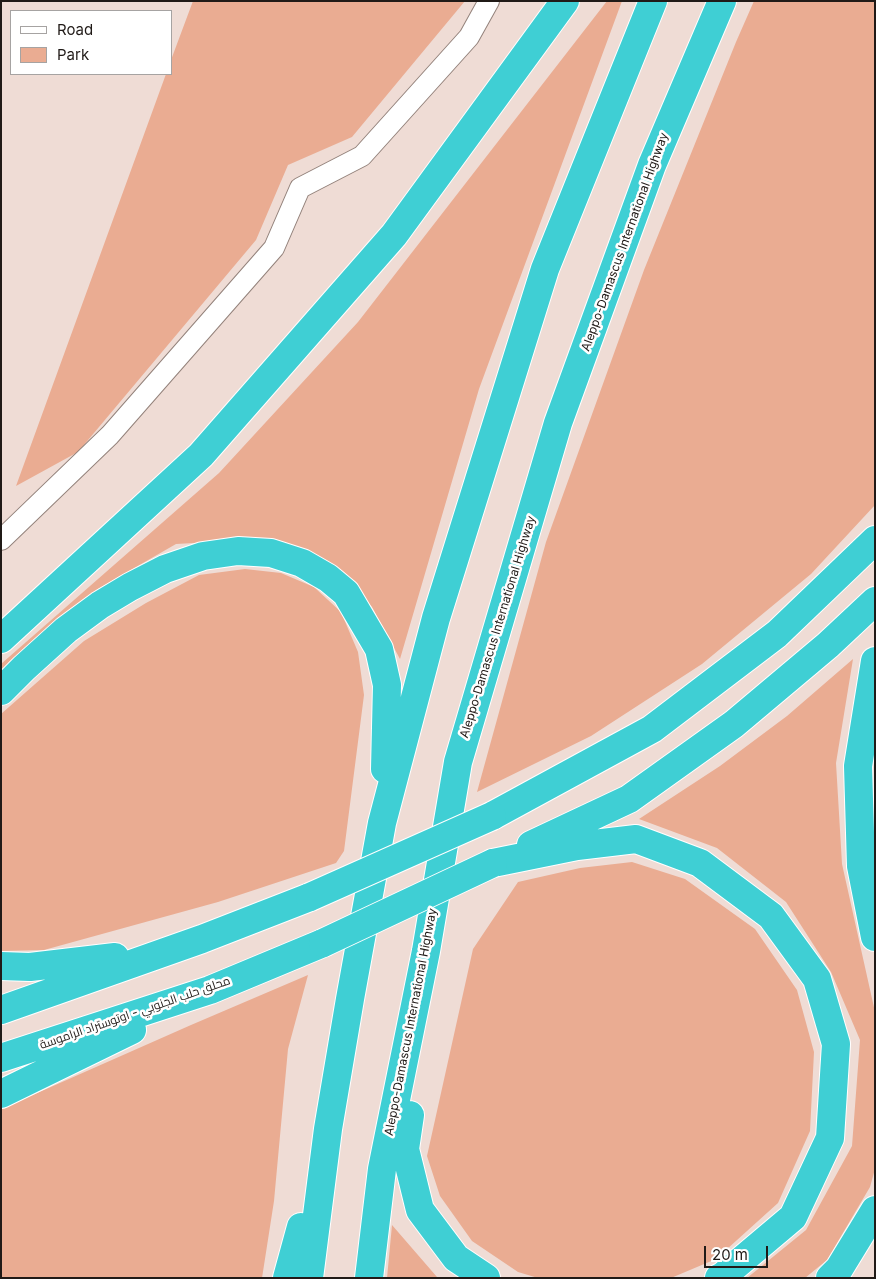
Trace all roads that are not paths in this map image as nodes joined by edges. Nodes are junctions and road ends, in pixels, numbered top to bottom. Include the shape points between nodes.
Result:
1 (489, 1) edge
2 (565, 1) edge
3 (653, 1) edge
4 (722, 1) edge
5 (1, 540) edge
6 (875, 540) edge
7 (875, 601) edge
8 (1, 639) edge
9 (875, 661) edge
10 (1, 691) edge
11 (382, 823) junction
12 (493, 863) junction
13 (875, 937) edge
14 (202, 939) junction
15 (426, 951) junction
16 (1, 966) edge
17 (210, 990) junction
18 (1, 1010) edge
19 (1, 1058) edge
20 (1, 1094) edge
21 (328, 1129) junction
22 (875, 1210) edge
23 (287, 1278) edge
24 (309, 1278) edge
25 (369, 1278) edge
26 (486, 1278) edge
27 (719, 1278) edge
28 (830, 1278) edge

1 - 5 street via 469,37 362,156 300,188 274,248 110,435
2 - 8 highway via 394,235 202,454
3 - 11 highway via 544,269 436,618
4 - 15 highway, Aleppo-Damascus International Highway via 652,165 558,423 458,762
6 - 14 highway, bridge via 777,634 652,729 492,816 310,897
7 - 12 highway via 734,724 629,799
9 - 13 highway via 858,766 861,866
10 - 11 highway via 66,630 130,586 165,569 203,556 238,551 271,553 302,563 346,593 379,649 387,684
11 - 21 highway
12 - 17 highway, محلق حلب الجنوبي - اوتوستراد الراموسة, bridge via 323,943
12 - 27 highway via 578,846 636,839 700,863 772,916 817,980 836,1044 830,1138 793,1217
14 - 16 highway via 110,958 30,967
14 - 18 highway
15 - 25 highway, Aleppo-Damascus International Highway via 382,1170
15 - 26 highway via 405,1149 420,1210 456,1258
17 - 19 highway, محلق حلب الجنوبي - اوتوستراد الراموسة
17 - 20 highway
21 - 23 highway
21 - 24 highway
22 - 28 highway via 839,1269

